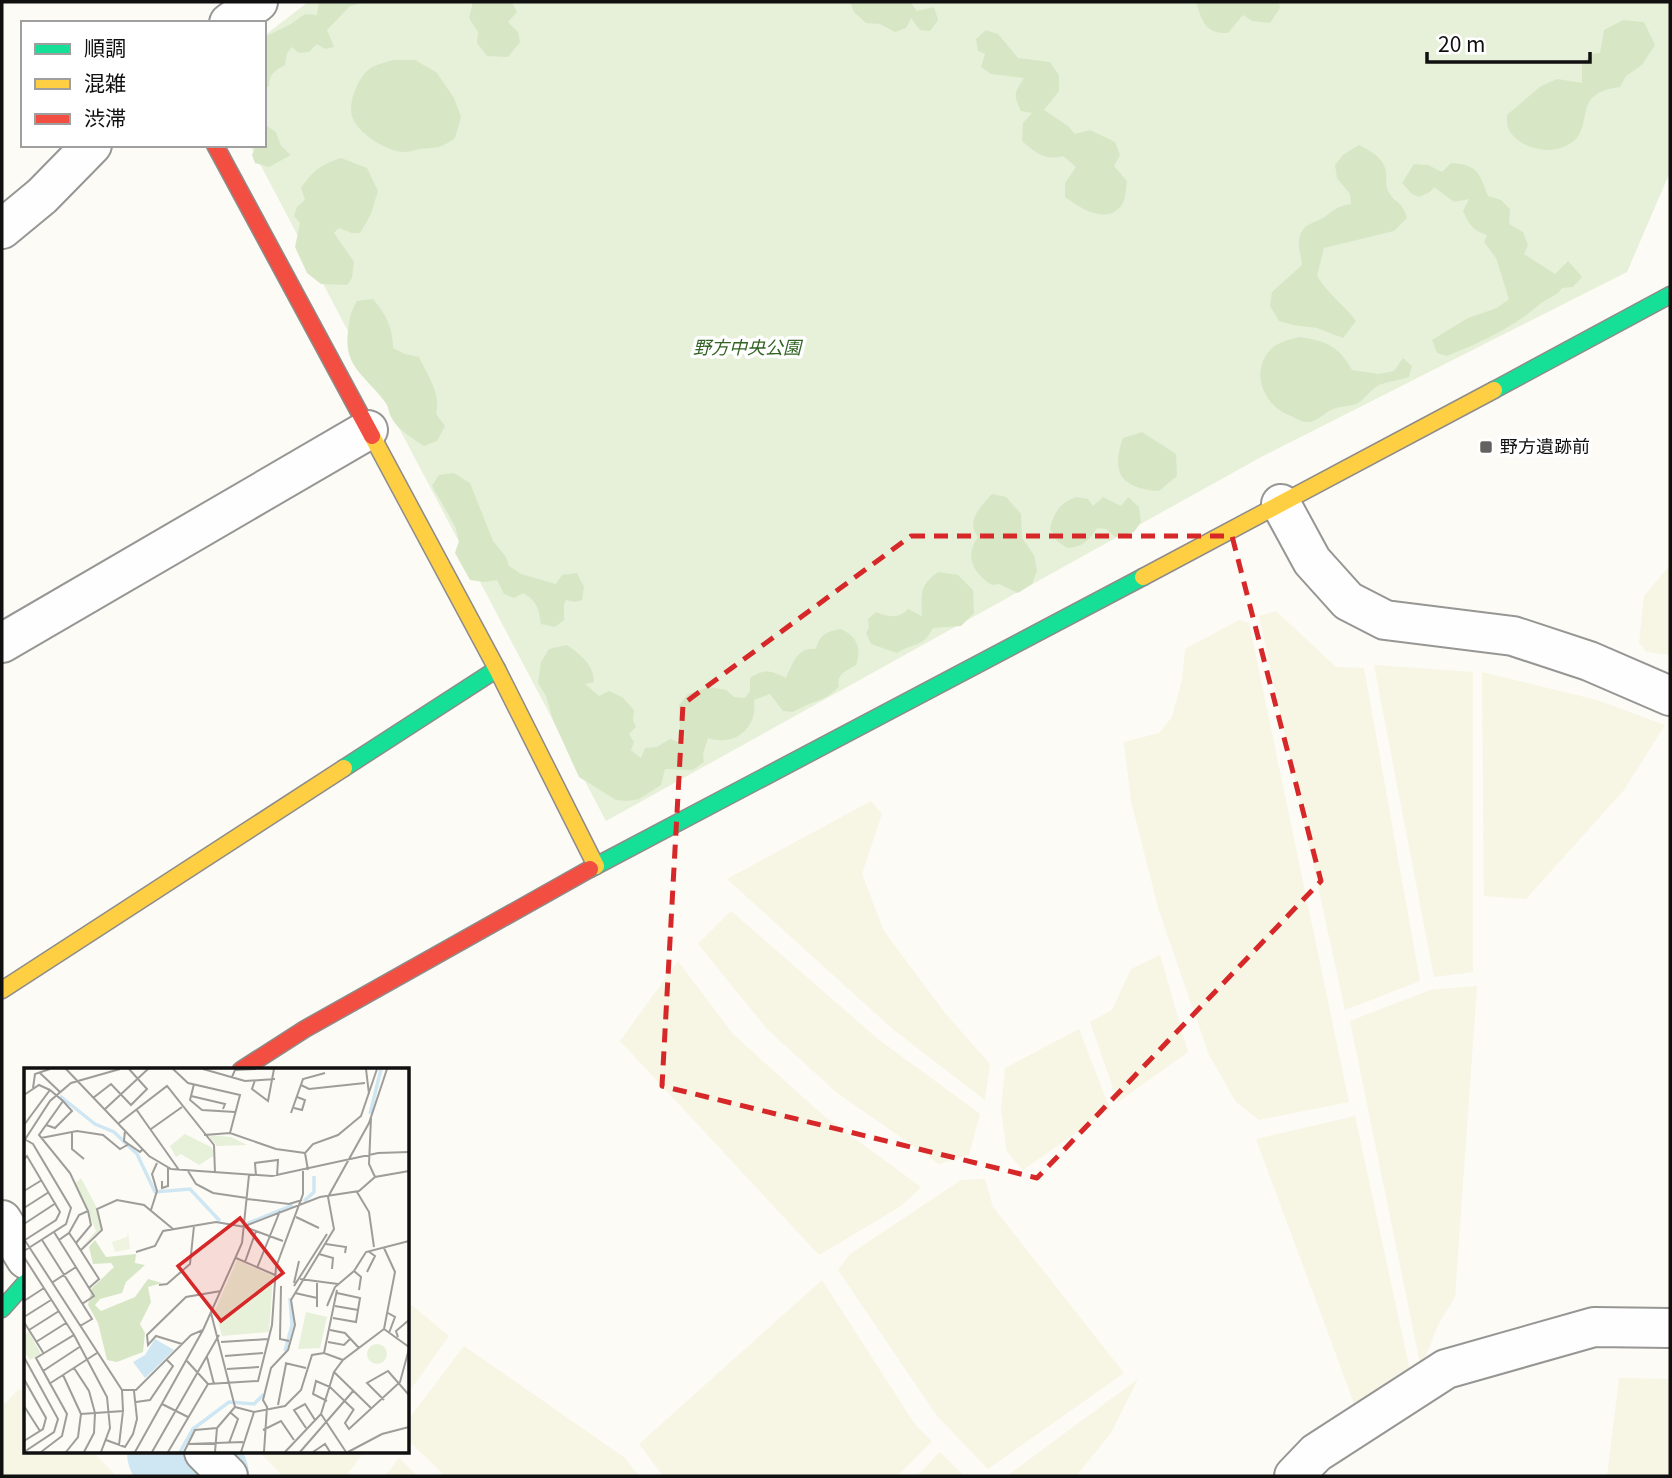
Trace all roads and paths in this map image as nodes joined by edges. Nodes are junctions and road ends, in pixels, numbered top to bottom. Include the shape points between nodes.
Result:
1 (258, 2) edge
2 (232, 21) edge
3 (90, 147) edge
4 (216, 147) edge
5 (2, 229) edge
6 (1670, 295) edge
7 (368, 430) junction
8 (1282, 504) junction
9 (2, 643) edge
10 (497, 669) junction
11 (1670, 696) edge
12 (596, 866) junction
13 (2, 990) edge
14 (244, 1068) edge
15 (2, 1220) edge
16 (24, 1256) edge
17 (2, 1269) edge
18 (24, 1272) edge
19 (24, 1284) edge
20 (2, 1309) edge
21 (1670, 1328) edge
22 (206, 1454) edge
23 (228, 1476) edge
24 (1294, 1476) edge

1 - 2 street
3 - 5 street
4 - 7 street
6 - 8 street
7 - 9 street
7 - 10 street
8 - 11 street via 1312,561 1348,601 1385,620 1513,636 1589,661
8 - 12 street
10 - 12 street
10 - 13 street
12 - 14 street via 305,1029
15 - 16 street
17 - 18 street
19 - 20 street
21 - 24 street via 1594,1327 1446,1369 1316,1453
22 - 23 street

